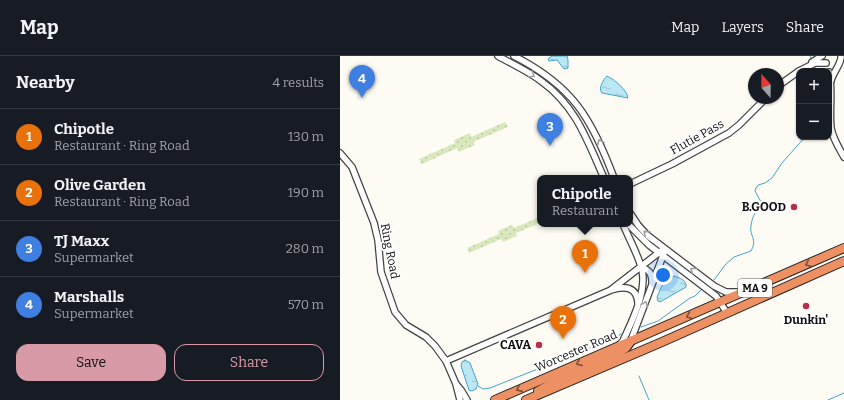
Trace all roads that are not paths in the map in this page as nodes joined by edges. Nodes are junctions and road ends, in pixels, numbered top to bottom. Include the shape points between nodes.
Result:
1 (498, 56) edge
2 (513, 56) edge
3 (523, 56) edge
4 (823, 56) edge
5 (841, 57) edge
6 (509, 62) junction
7 (526, 62) junction
8 (826, 64) junction
9 (837, 66) junction
10 (804, 68) edge
11 (805, 68) edge
12 (828, 68) edge
13 (796, 73) edge
14 (832, 78) edge
15 (784, 82) edge
16 (760, 104) edge
17 (831, 104) edge
18 (340, 153) edge
19 (844, 157) edge
20 (603, 175) edge
21 (613, 175) edge
22 (633, 182) edge
23 (633, 218) edge
24 (624, 227) edge
25 (631, 227) edge
26 (844, 248) edge
27 (665, 249) junction
28 (661, 254) junction
29 (844, 261) edge
30 (641, 267) junction
31 (652, 288) junction
32 (753, 289) junction
33 (609, 291) junction
34 (638, 303) junction
35 (721, 303) junction
36 (727, 313) junction
37 (631, 340) junction
38 (615, 348) junction
39 (446, 361) junction
40 (456, 384) junction
41 (460, 400) edge
42 (466, 400) edge
43 (495, 400) edge
44 (525, 400) edge

1 - 6 street
2 - 6 street
2 - 7 street
3 - 7 street
4 - 8 street
4 - 10 street
5 - 9 street via 841,62
6 -> 20 street via 541,80 568,105 581,126
21 -> 7 street via 598,136 579,106 560,86
8 - 9 street
8 - 11 street via 816,63
8 - 12 street
9 - 14 street
13 - 15 street
16 - 22 street, Flutie Pass via 729,133
17 - 19 street via 831,129
18 - 39 street, Ring Road via 352,168 374,224 380,270 394,310 406,326 430,341
27 -> 23 street via 644,232
24 - 30 street
25 - 28 street
26 -> 32 highway, MA 9
27 - 28 street
32 -> 27 street via 733,292 719,289
28 - 30 street
28 - 31 street
28 - 35 street via 714,294
29 - 36 highway, MA 9
30 - 31 street via 651,274
30 - 33 street
30 - 34 street via 642,284
37 -> 31 street
32 - 35 highway, MA 9
33 - 34 street via 630,289 636,295
33 - 39 street
34 - 38 street via 623,341
35 - 36 street
35 -> 37 highway, Worcester Road / MA 9
36 - 44 highway, MA 9
37 - 38 highway, Worcester Road / MA 9
37 - 44 highway via 619,353 550,383
38 -> 43 highway, Worcester Road / MA 9
39 - 40 street, Ring Road
40 - 41 street
40 - 42 street, Ring Road

